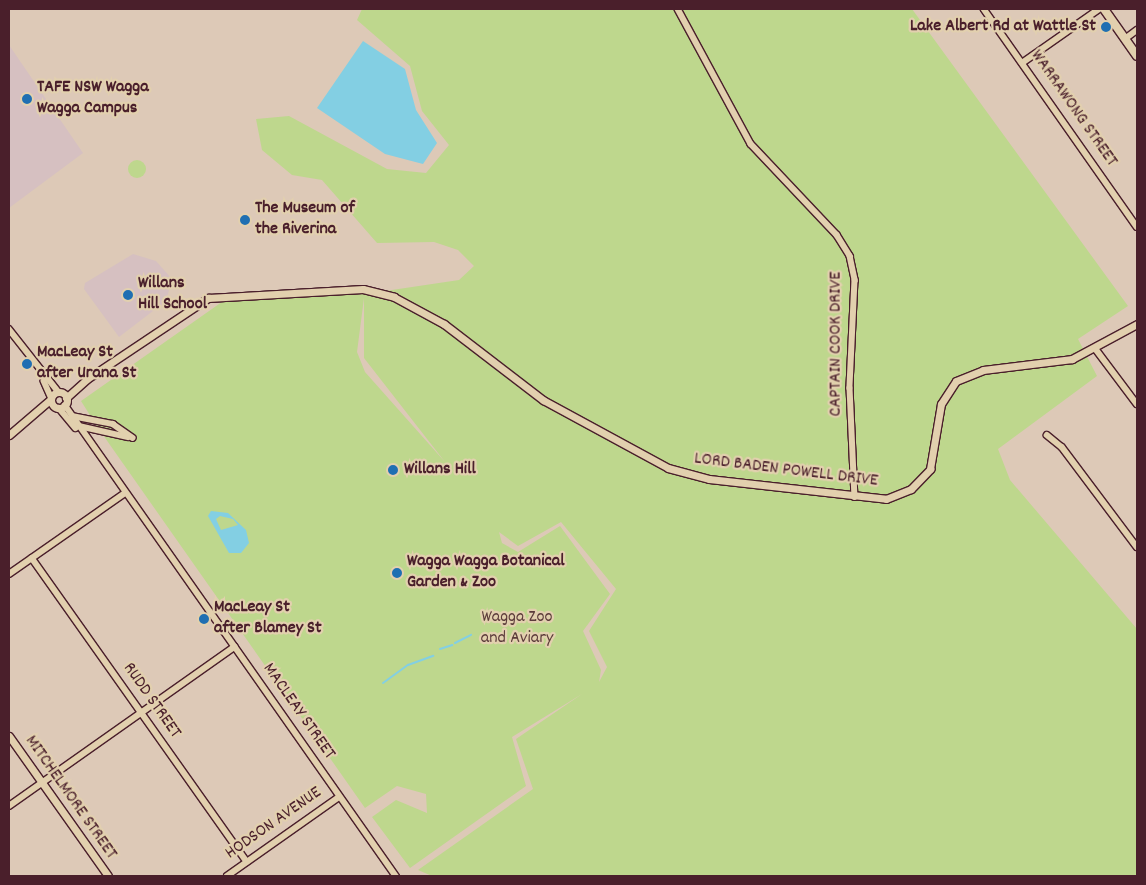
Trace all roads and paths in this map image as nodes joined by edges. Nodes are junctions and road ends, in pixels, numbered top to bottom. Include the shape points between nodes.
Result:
1 (678, 9) edge
2 (984, 9) edge
3 (1099, 9) edge
4 (1104, 9) edge
5 (1137, 30) edge
6 (1125, 39) junction
7 (1137, 56) edge
8 (1022, 63) junction
9 (1137, 227) edge
10 (1137, 324) edge
11 (9, 329) edge
12 (1096, 348) junction
13 (41, 374) junction
14 (87, 379) junction
15 (59, 391) junction
16 (51, 398) junction
17 (61, 404) junction
18 (1137, 404) edge
19 (35, 416) junction
20 (72, 416) junction
21 (78, 426) junction
22 (9, 435) edge
23 (1047, 435) dead end
24 (89, 443) junction
25 (125, 493) junction
26 (855, 497) junction
27 (1137, 547) edge
28 (32, 558) junction
29 (9, 574) edge
30 (234, 647) junction
31 (141, 712) junction
32 (9, 736) edge
33 (42, 783) junction
34 (339, 797) junction
35 (9, 806) edge
36 (246, 862) junction
37 (108, 876) edge
38 (227, 876) edge
39 (396, 876) edge

1 - 26 street, CAPTAIN COOK DRIVE via 751,144 837,235 850,256 855,280 850,388
2 - 8 street, WARRAWONG STREET
3 - 8 street
4 - 6 main road
5 - 6 street
6 - 7 main road
8 - 9 street, WARRAWONG STREET
10 - 12 street, LORD BADEN POWELL DRIVE
11 - 13 street
12 - 18 street
12 - 26 street, LORD BADEN POWELL DRIVE via 1059,363 964,375 944,396 936,455 922,479 899,496
13 - 15 street
13 - 16 street
14 - 15 street, LORD BADEN POWELL DRIVE
14 - 17 street, LORD BADEN POWELL DRIVE
14 - 26 street, LORD BADEN POWELL DRIVE via 208,298 363,289 394,297 444,324 543,400 668,468 708,479
15 - 16 street, LORD BADEN POWELL DRIVE
15 - 17 street
16 - 17 street
16 - 19 street, LORD BADEN POWELL DRIVE
17 - 19 street, LORD BADEN POWELL DRIVE
17 - 20 street, MACLEAY STREET
17 - 24 street, MACLEAY STREET
19 - 22 street
20 - 21 street, MACLEAY STREET
20 - 21 street via 113,424 133,438
21 - 24 street, MACLEAY STREET
23 - 27 street via 1062,447
24 - 25 street, MACLEAY STREET
25 - 28 street
25 - 30 street, MACLEAY STREET
28 - 29 street
28 - 31 street, RUDD STREET
30 - 31 street
30 - 34 street, MACLEAY STREET
31 - 33 street
31 - 36 street, RUDD STREET
32 - 33 street, MITCHELMORE STREET
33 - 35 street
33 - 37 street, MITCHELMORE STREET
34 - 36 street, HODSON AVENUE
34 - 39 street, MACLEAY STREET
36 - 38 street, HODSON AVENUE

